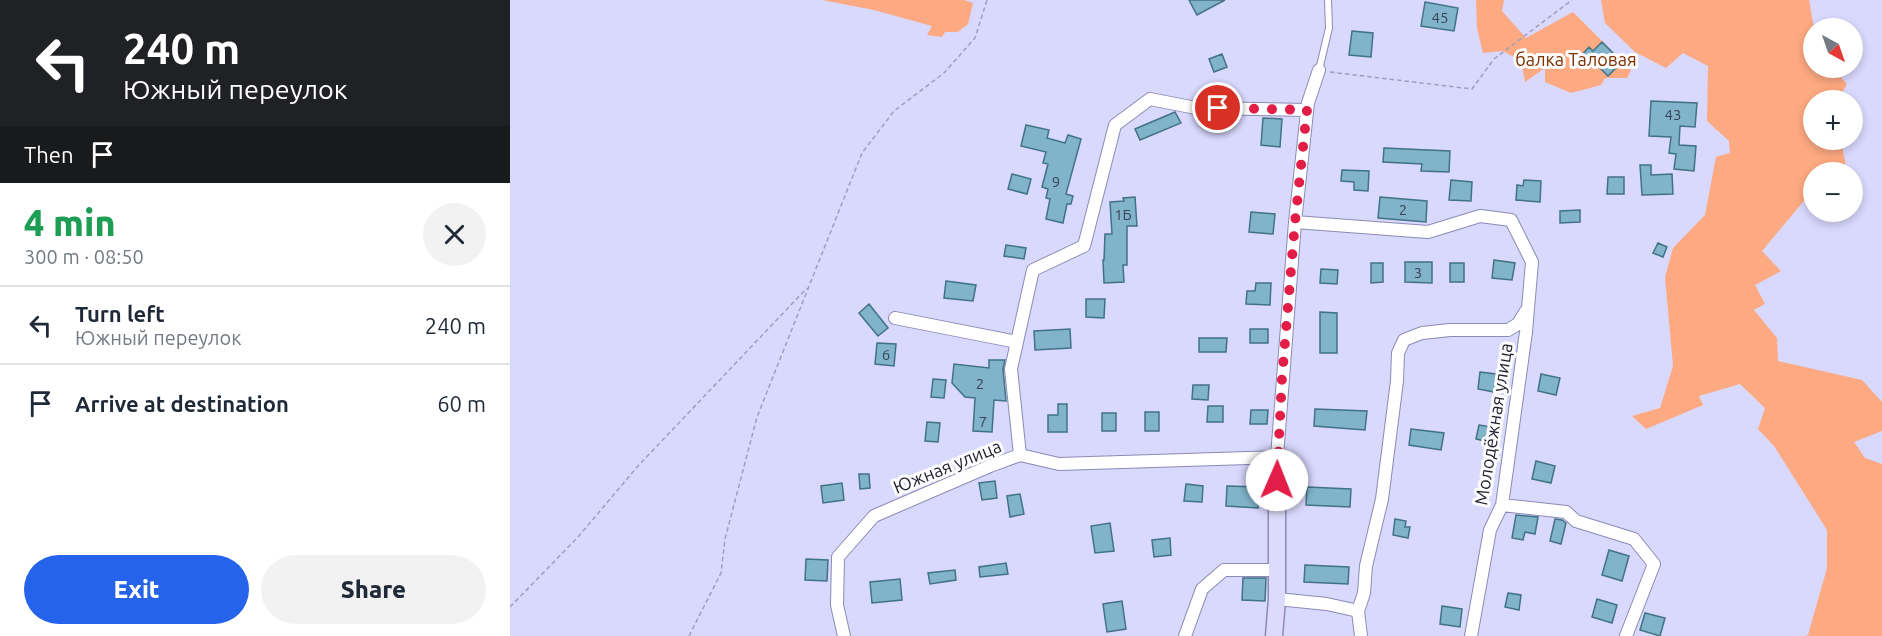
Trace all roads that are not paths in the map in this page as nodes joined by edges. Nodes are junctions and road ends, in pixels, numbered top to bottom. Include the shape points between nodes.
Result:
1 (1328, 0) edge
2 (1319, 70) joint
3 (1307, 110) junction
4 (1295, 222) junction
5 (1528, 308) junction
6 (895, 318) dead end
7 (1017, 342) junction
8 (1020, 455) junction
9 (1277, 457) junction
10 (1502, 505) junction
11 (1276, 570) junction
12 (1277, 599) junction
13 (1358, 610) junction
14 (844, 636) edge
15 (1185, 636) edge
16 (1274, 636) edge
17 (1361, 636) edge
18 (1472, 636) edge
19 (1626, 636) edge

1 - 2 lane via 1329,28
2 - 3 street
3 - 4 street
3 - 7 street via 1196,108 1150,99 1115,125 1084,246 1033,270
4 - 5 street, Молодёжная улица via 1428,232 1480,216 1511,220 1532,262
4 - 9 street
5 - 10 street, Молодёжная улица
5 - 13 street via 1518,324 1508,330 1450,330 1422,333 1404,340 1398,353 1382,499
6 - 7 street
7 - 8 street via 1011,369
8 - 9 street, Южная улица via 1059,464
8 - 14 street, Южная улица via 874,516 838,556 837,605
9 - 11 street
10 - 18 street, Молодёжная улица via 1490,530
10 - 19 street via 1566,512 1576,521 1634,539 1654,564
11 - 12 street
11 - 15 street via 1224,570 1202,589
12 - 13 street
12 - 16 street
13 - 17 street

